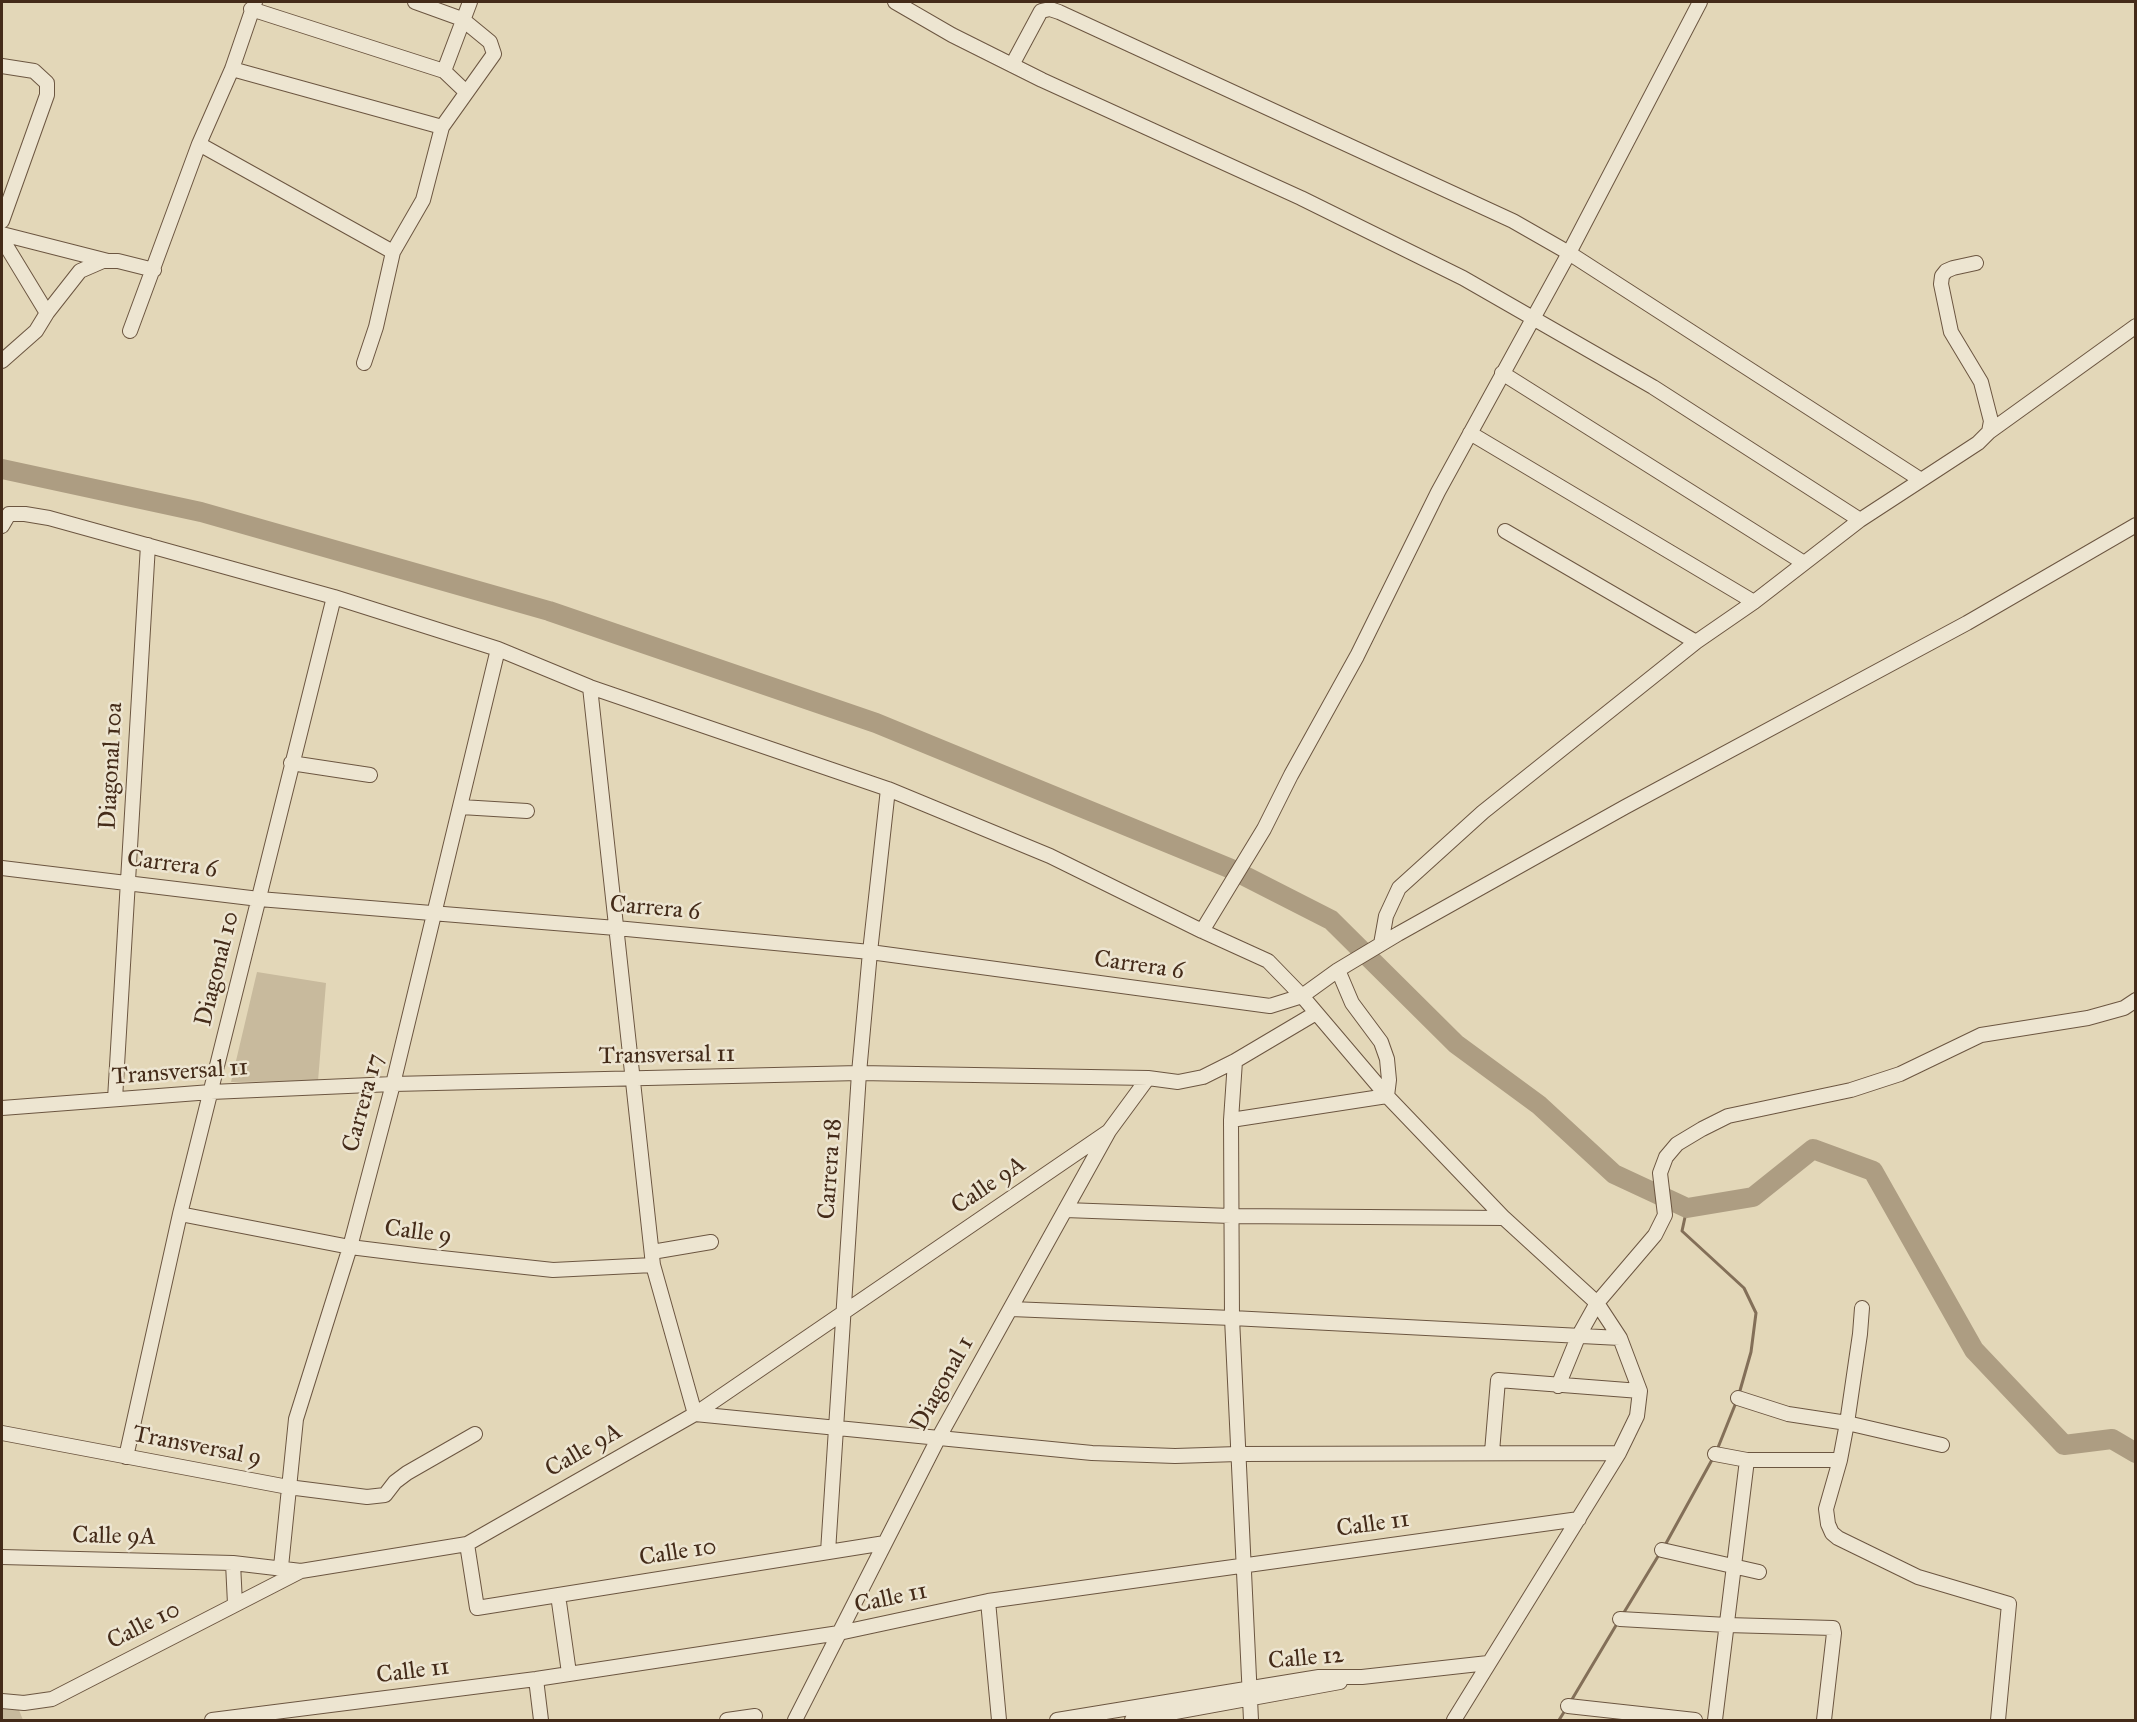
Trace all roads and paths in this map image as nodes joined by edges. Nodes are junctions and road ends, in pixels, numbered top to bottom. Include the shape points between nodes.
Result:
1 (415, 2) edge
2 (470, 2) edge
3 (895, 2) edge
4 (1700, 2) edge
5 (253, 5) edge
6 (462, 19) junction
7 (1012, 65) junction
8 (2, 66) edge
9 (232, 69) junction
10 (444, 71) junction
11 (466, 92) junction
12 (442, 127) junction
13 (199, 144) junction
14 (2, 221) edge
15 (2, 234) edge
16 (2, 239) edge
17 (393, 252) junction
18 (1569, 253) junction
19 (108, 261) junction
20 (1976, 263) dead end
21 (154, 270) junction
22 (47, 313) junction
23 (1533, 316) junction
24 (2136, 326) edge
25 (130, 331) dead end
26 (2, 361) edge
27 (364, 363) dead end
28 (1502, 373) junction
29 (1989, 432) junction
30 (1470, 433) junction
31 (1921, 480) junction
32 (5, 520) edge
33 (1860, 520) junction
34 (2136, 525) edge
35 (1505, 531) dead end
36 (148, 545) junction
37 (1804, 563) junction
38 (334, 597) junction
39 (1754, 602) junction
40 (1696, 642) junction
41 (498, 649) junction
42 (590, 687) junction
43 (291, 763) junction
44 (370, 775) dead end
45 (888, 789) junction
46 (461, 807) junction
47 (527, 811) dead end
48 (2, 868) edge
49 (127, 882) junction
50 (259, 899) junction
51 (435, 913) junction
52 (616, 928) junction
53 (1202, 931) junction
54 (1381, 944) junction
55 (870, 952) junction
56 (1338, 970) junction
57 (1302, 996) junction
58 (2136, 1000) edge
59 (1316, 1013) junction
60 (1235, 1061) junction
61 (860, 1073) junction
62 (1148, 1078) junction
63 (634, 1079) junction
64 (393, 1084) junction
65 (211, 1092) junction
66 (1387, 1096) junction
67 (115, 1099) junction
68 (2, 1108) edge
69 (1231, 1120) junction
70 (1109, 1131) junction
71 (1065, 1210) junction
72 (180, 1214) junction
73 (1232, 1216) junction
74 (1504, 1218) junction
75 (711, 1242) dead end
76 (350, 1247) junction
77 (652, 1259) junction
78 (1597, 1303) junction
79 (1862, 1308) dead end
80 (1011, 1309) junction
81 (844, 1313) junction
82 (1232, 1318) junction
83 (1578, 1337) junction
84 (1620, 1338) junction
85 (1558, 1386) junction
86 (1640, 1391) junction
87 (1738, 1398) dead end
88 (695, 1414) junction
89 (1847, 1423) junction
90 (836, 1428) junction
91 (2, 1433) edge
92 (475, 1434) dead end
93 (939, 1437) junction
94 (1942, 1445) dead end
95 (1492, 1452) junction
96 (1618, 1453) junction
97 (1238, 1454) junction
98 (1715, 1454) dead end
99 (126, 1457) junction
100 (1747, 1460) junction
101 (1840, 1460) junction
102 (288, 1487) junction
103 (1579, 1519) junction
104 (885, 1543) junction
105 (467, 1544) junction
106 (1662, 1550) dead end
107 (828, 1552) junction
108 (2, 1557) edge
109 (233, 1563) junction
110 (1243, 1566) junction
111 (281, 1567) junction
112 (1734, 1568) junction
113 (301, 1570) junction
114 (1759, 1572) dead end
115 (558, 1595) junction
116 (988, 1601) junction
117 (236, 1604) junction
118 (1620, 1619) dead end
119 (1727, 1625) junction
120 (839, 1633) junction
121 (1488, 1663) junction
122 (569, 1673) junction
123 (536, 1679) junction
124 (1249, 1693) junction
125 (2, 1701) edge
126 (1568, 1706) dead end
127 (755, 1716) dead end
128 (212, 1720) edge
129 (541, 1720) edge
130 (727, 1720) edge
131 (795, 1720) edge
132 (999, 1720) edge
133 (1058, 1720) edge
134 (1132, 1720) edge
135 (1251, 1720) edge
136 (1454, 1720) edge
137 (1695, 1720) edge
138 (1715, 1720) edge
139 (1824, 1720) edge
140 (1998, 1720) edge

1 - 6 street
2 - 6 street
3 - 7 street
4 - 18 street
5 - 9 street
5 - 10 street
6 - 10 street
6 - 11 street via 490,42 494,54
7 - 18 street via 1041,11 1059,12 1513,221
7 - 23 street via 1301,198
8 - 14 street via 34,71 47,83 47,95
9 - 12 street
9 - 13 street
10 - 11 street
11 - 12 street
12 - 17 street via 423,200
13 - 17 street
13 - 21 street
15 - 19 street
16 - 22 street
17 - 27 street
18 - 23 street
18 - 31 street
19 - 21 street
19 - 22 street via 80,271
20 - 29 street via 1946,272 1941,284 1951,332 1981,382 1991,421
21 - 25 street
22 - 26 street via 36,331
23 - 28 street
23 - 33 street via 1653,387
24 - 29 street
28 - 30 street
28 - 37 street
29 - 31 street
30 - 39 street
30 - 53 street via 1264,830
31 - 33 street
32 - 36 street via 25,514 49,518
33 - 37 street
34 - 54 street, Carrera 6 via 1967,623
35 - 40 street
36 - 38 street
36 - 49 street, Diagonal 10a
37 - 39 street
38 - 41 street
38 - 43 street, Diagonal 10
39 - 40 street
40 - 54 street via 1483,812 1399,888 1386,916
41 - 42 street
41 - 46 street, Carrera 17
42 - 45 street
42 - 52 street
43 - 44 street
43 - 50 street, Diagonal 10
45 - 53 street via 1050,856
45 - 55 street, Carrera 18
46 - 47 street
46 - 51 street, Carrera 17
48 - 49 street, Carrera 6
49 - 50 street, Carrera 6
49 - 67 street, Diagonal 10a
50 - 51 street, Carrera 6
50 - 65 street, Diagonal 10
51 - 52 street, Carrera 6
51 - 64 street, Carrera 17
52 - 55 street, Carrera 6
52 - 63 street
53 - 57 street via 1268,961
54 - 56 street, Carrera 6
55 - 57 street, Carrera 6 via 1270,1006
55 - 61 street, Carrera 18
56 - 57 street, Carrera 6
56 - 66 street via 1352,1003 1381,1042 1387,1059
57 - 59 street
58 - 78 street via 2124,1008 2088,1018 1981,1035 1900,1074 1851,1090 1728,1116 1702,1129 1677,1144 1666,1157 1660,1173 1665,1215 1655,1235
59 - 60 street, Transversal 11
59 - 66 street
60 - 62 street, Transversal 11 via 1203,1077 1178,1082
60 - 69 street
61 - 62 street, Transversal 11
61 - 63 street, Transversal 11
61 - 81 street, Carrera 18
62 - 70 street, Diagonal 1
63 - 64 street, Transversal 11
63 - 77 street
64 - 65 street, Transversal 11
64 - 76 street, Carrera 17
65 - 67 street, Transversal 11
65 - 72 street, Diagonal 10
66 - 69 street
66 - 74 street
67 - 68 street, Transversal 11
69 - 73 street
70 - 71 street, Diagonal 1
70 - 81 street, Calle 9A
71 - 73 street
71 - 80 street, Diagonal 1
72 - 76 street, Calle 9
72 - 99 street, Diagonal 10
73 - 74 street
73 - 82 street
74 - 78 street
75 - 77 street, Calle 9
76 - 77 street, Calle 9 via 553,1270
76 - 102 street, Carrera 17 via 296,1419
77 - 88 street
78 - 83 street
78 - 84 street
79 - 89 street
80 - 82 street
80 - 93 street, Diagonal 1
81 - 88 street, Calle 9A
81 - 90 street, Carrera 18
82 - 83 street
82 - 97 street
83 - 84 street
83 - 85 street
84 - 86 street
85 - 86 street
85 - 95 street via 1498,1380
86 - 96 street via 1637,1416
87 - 89 street via 1788,1414
88 - 90 street
88 - 105 street, Calle 9A
89 - 94 street
89 - 101 street
90 - 93 street
90 - 107 street, Carrera 18
91 - 99 street, Transversal 9
92 - 102 street, Transversal 9 via 407,1473 385,1495 367,1497
93 - 97 street via 1092,1453
93 - 104 street, Diagonal 1
95 - 96 street
95 - 97 street
96 - 103 street
97 - 110 street
98 - 100 street
99 - 102 street, Transversal 9
100 - 101 street
100 - 112 street
101 - 140 street via 1826,1509 1832,1533 1918,1577 2009,1604
102 - 111 street, Carrera 17
103 - 110 street, Calle 11
103 - 121 street
104 - 107 street, Calle 10
104 - 120 street, Diagonal 1
105 - 113 street, Calle 9A
105 - 115 street, Calle 10 via 477,1608
106 - 112 street
107 - 115 street, Calle 10
108 - 109 street, Calle 9A
109 - 111 street, Calle 9A
109 - 117 street
110 - 116 street, Calle 11
110 - 124 street
111 - 113 street, Calle 9A
112 - 114 street
112 - 119 street
113 - 117 street, Calle 10
115 - 122 street
116 - 120 street, Calle 11
116 - 132 street
117 - 125 street, Calle 10 via 52,1699
118 - 119 street
119 - 138 street
119 - 139 street via 1833,1628
120 - 122 street, Calle 11
120 - 131 street, Diagonal 1
121 - 124 street, Calle 12 via 1362,1677 1319,1677
121 - 136 street
122 - 123 street, Calle 11
123 - 128 street, Calle 11
123 - 129 street
124 - 133 street, Calle 12
124 - 134 street, Calle 12
124 - 135 street
126 - 137 street
127 - 130 street

